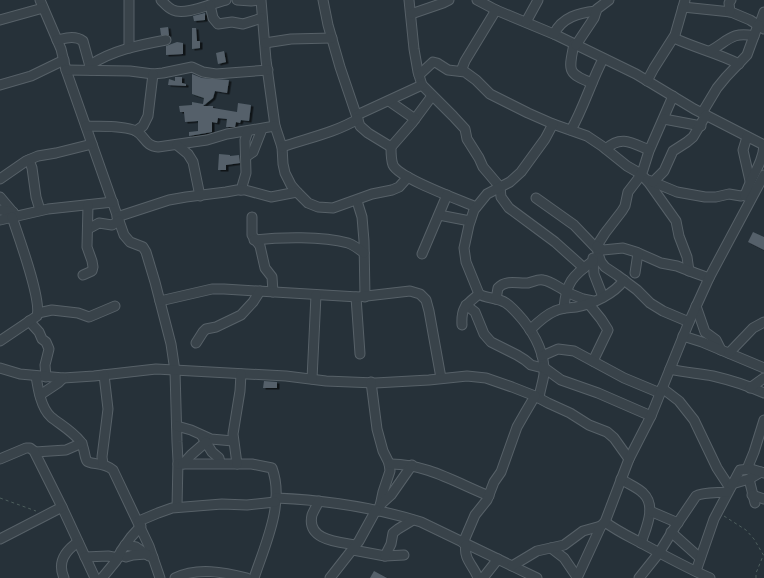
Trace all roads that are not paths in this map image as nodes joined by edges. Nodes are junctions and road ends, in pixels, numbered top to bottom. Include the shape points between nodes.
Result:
1 (129, 0) edge
2 (161, 0) edge
3 (226, 0) edge
4 (238, 0) edge
5 (260, 0) edge
6 (323, 0) edge
7 (409, 0) edge
8 (448, 0) edge
9 (477, 0) edge
10 (538, 0) edge
11 (609, 0) edge
12 (731, 0) edge
13 (684, 3) edge
14 (42, 4) edge
15 (210, 5) junction
16 (496, 10) junction
17 (596, 11) junction
18 (730, 12) junction
19 (764, 12) edge
20 (410, 14) junction
21 (262, 18) junction
22 (0, 20) edge
23 (526, 22) junction
24 (760, 27) edge
25 (554, 34) junction
26 (754, 36) junction
27 (332, 38) junction
28 (674, 38) junction
29 (57, 40) junction
30 (166, 40) dead end
31 (265, 43) junction
32 (575, 45) junction
33 (129, 48) junction
34 (710, 51) junction
35 (603, 59) junction
36 (64, 60) junction
37 (739, 64) junction
38 (90, 68) junction
39 (66, 70) junction
40 (268, 70) junction
41 (461, 71) junction
42 (154, 74) junction
43 (419, 75) junction
44 (647, 81) junction
45 (592, 83) junction
46 (0, 85) edge
47 (422, 85) junction
48 (432, 96) junction
49 (673, 96) junction
50 (389, 101) junction
51 (704, 114) junction
52 (358, 117) junction
53 (415, 119) junction
54 (664, 119) junction
55 (553, 124) junction
56 (86, 126) junction
57 (275, 126) junction
58 (701, 126) junction
59 (262, 128) junction
60 (571, 130) junction
61 (136, 131) junction
62 (248, 131) junction
63 (747, 137) junction
64 (187, 143) junction
65 (92, 144) junction
66 (177, 145) junction
67 (764, 145) edge
68 (282, 147) junction
69 (391, 147) junction
70 (606, 149) junction
71 (649, 150) junction
72 (247, 156) junction
73 (190, 158) junction
74 (29, 160) junction
75 (764, 175) edge
76 (408, 177) junction
77 (0, 179) edge
78 (647, 179) junction
79 (750, 180) junction
80 (500, 187) junction
81 (241, 190) junction
82 (297, 192) junction
83 (754, 192) junction
84 (447, 195) junction
85 (200, 196) junction
86 (745, 196) junction
87 (0, 197) edge
88 (536, 198) dead end
89 (357, 201) junction
90 (113, 202) junction
91 (88, 205) junction
92 (476, 207) junction
93 (0, 210) edge
94 (40, 210) junction
95 (14, 215) junction
96 (439, 215) junction
97 (252, 217) dead end
98 (118, 219) junction
99 (0, 220) edge
100 (470, 221) junction
101 (88, 228) junction
102 (254, 240) junction
103 (597, 247) junction
104 (638, 252) junction
105 (364, 253) junction
106 (422, 254) dead end
107 (587, 264) junction
108 (604, 265) junction
109 (689, 271) junction
110 (636, 274) dead end
111 (83, 275) dead end
112 (709, 278) junction
113 (624, 280) junction
114 (260, 291) junction
115 (566, 291) junction
116 (273, 292) junction
117 (479, 294) junction
118 (316, 295) junction
119 (360, 297) junction
120 (496, 299) junction
121 (160, 301) junction
122 (595, 302) junction
123 (466, 305) junction
124 (114, 306) dead end
125 (696, 306) junction
126 (564, 308) junction
127 (38, 313) junction
128 (29, 321) junction
129 (689, 322) junction
130 (764, 322) edge
131 (462, 325) dead end
132 (530, 330) junction
133 (683, 336) junction
134 (0, 341) edge
135 (196, 343) dead end
136 (725, 352) junction
137 (360, 354) dead end
138 (542, 356) junction
139 (593, 361) junction
140 (0, 368) edge
141 (543, 368) junction
142 (764, 368) edge
143 (670, 369) junction
144 (176, 371) junction
145 (241, 374) junction
146 (104, 375) junction
147 (36, 376) junction
148 (46, 377) junction
149 (63, 378) junction
150 (441, 378) junction
151 (764, 378) edge
152 (312, 379) junction
153 (371, 382) junction
154 (750, 388) junction
155 (661, 391) junction
156 (764, 393) edge
157 (40, 394) junction
158 (537, 397) junction
159 (651, 416) junction
160 (764, 420) edge
161 (177, 426) junction
162 (204, 439) junction
163 (233, 441) junction
164 (82, 443) junction
165 (35, 452) junction
166 (0, 459) edge
167 (629, 459) junction
168 (220, 463) junction
169 (102, 464) junction
170 (181, 464) junction
171 (237, 464) junction
172 (389, 464) junction
173 (412, 466) junction
174 (747, 469) junction
175 (762, 472) edge
176 (621, 479) junction
177 (749, 479) junction
178 (730, 488) junction
179 (489, 496) junction
180 (764, 499) edge
181 (275, 500) junction
182 (319, 501) junction
183 (62, 507) junction
184 (177, 508) junction
185 (378, 509) junction
186 (650, 511) junction
187 (664, 517) junction
188 (413, 520) junction
189 (678, 523) junction
190 (140, 524) junction
191 (603, 524) junction
192 (671, 533) junction
193 (0, 539) edge
194 (78, 542) junction
195 (641, 543) junction
196 (465, 544) junction
197 (125, 545) junction
198 (354, 547) junction
199 (551, 548) junction
200 (659, 553) junction
201 (404, 554) dead end
202 (150, 555) junction
203 (119, 556) junction
204 (386, 556) junction
205 (85, 557) junction
206 (700, 558) junction
207 (498, 559) junction
208 (512, 566) junction
209 (696, 571) junction
210 (64, 578) edge
211 (95, 578) edge
212 (102, 578) edge
213 (160, 578) edge
214 (175, 578) edge
215 (247, 578) edge
216 (254, 578) edge
217 (330, 578) edge
218 (478, 578) edge
219 (483, 578) edge
220 (537, 578) edge
221 (577, 578) edge
222 (640, 578) edge
223 (710, 578) edge

1 - 33 street
2 - 15 street via 174,11
3 - 15 street
4 - 5 street
5 - 21 street
6 - 27 street
7 - 20 street
8 - 20 street
9 - 16 street
10 - 23 street
11 - 17 street
12 - 18 street
13 - 18 street
13 - 28 street
14 - 22 street
14 - 29 street
15 - 21 street via 213,18 218,24 243,24
16 - 23 street
16 - 41 street
17 - 25 street via 566,19 557,27
17 - 32 street
18 - 24 street
19 - 24 street
20 - 43 street
21 - 31 street
23 - 25 street
24 - 26 street
25 - 32 street
26 - 34 street via 738,34
26 - 37 street via 747,55
27 - 31 street via 291,39
27 - 52 street
28 - 34 street
28 - 44 street
29 - 36 street
29 - 38 street via 72,37 83,41
30 - 33 street
31 - 40 street
32 - 35 street
32 - 45 street via 570,67 576,76
33 - 38 street via 101,58
34 - 37 street
35 - 44 street
35 - 45 street
36 - 39 street
36 - 46 street via 31,76
37 - 51 street via 717,88
38 - 39 street
38 - 42 street
39 - 56 street
40 - 42 street via 216,74 192,67
40 - 57 street
41 - 43 street via 448,70 433,62
41 - 55 street via 476,80 490,94
42 - 61 street via 148,116 143,126
43 - 47 street
44 - 49 street
45 - 60 street
47 - 48 street
47 - 50 street
48 - 53 street
48 - 80 street via 464,129 483,167
49 - 51 street
49 - 54 street
50 - 52 street
50 - 53 street
51 - 58 street
51 - 63 street
52 - 68 street via 348,125 321,136
52 - 69 street via 360,126
53 - 69 street
54 - 58 street
54 - 71 street
55 - 60 street
55 - 80 street via 521,172
56 - 61 street via 117,127
56 - 65 street
57 - 59 street
57 - 68 street
58 - 78 street via 693,137 673,151 664,171
59 - 62 street
59 - 72 street via 253,152
60 - 70 street via 587,136
61 - 66 street via 152,147
62 - 64 street
62 - 72 street via 245,140
63 - 67 street
63 - 79 street via 743,150
64 - 66 street
64 - 73 street
65 - 74 street
65 - 90 street
66 - 73 street
67 - 79 street via 760,162
68 - 82 street via 285,172
69 - 76 street via 393,165 397,171
70 - 71 street via 613,143 622,141
70 - 78 street
71 - 78 street
72 - 81 street
73 - 85 street via 196,172
74 - 77 street
74 - 94 street
75 - 83 street
76 - 84 street
76 - 89 street via 399,187
78 - 86 street via 678,192 705,197 729,194
78 - 103 street via 628,192 625,206
78 - 109 street via 676,221
79 - 86 street
80 - 92 street via 488,194
80 - 107 street via 501,197 508,208
81 - 82 street via 271,197
81 - 85 street
82 - 89 street via 308,203 318,207 333,208
83 - 86 street
83 - 112 street
84 - 92 street
84 - 96 street
85 - 98 street via 169,200
87 - 95 street
88 - 103 street via 574,225
89 - 105 street via 362,217
90 - 91 street
90 - 98 street
91 - 94 street
91 - 101 street
92 - 100 street
93 - 95 street
94 - 95 street
95 - 99 street
95 - 127 street via 38,302
96 - 100 street
96 - 106 street
97 - 102 street via 251,230
98 - 101 street via 112,225 99,223
98 - 121 street via 124,235 130,242 143,247 146,252
100 - 117 street via 464,248 466,262
101 - 111 street via 87,247 93,267 92,271
102 - 105 street via 333,240 350,244
102 - 116 street via 260,246 264,268 272,277
103 - 104 street via 607,250 622,248
103 - 107 street
103 - 108 street
104 - 109 street via 661,263
104 - 110 street
105 - 119 street
107 - 108 street
107 - 115 street via 571,281
107 - 122 street via 595,276
108 - 113 street
109 - 112 street
112 - 125 street
113 - 122 street via 616,290
113 - 129 street via 662,311
114 - 116 street
114 - 121 street via 212,289
114 - 135 street via 241,315 206,330
115 - 120 street via 542,279 528,283 505,283 498,288
115 - 122 street
115 - 126 street
116 - 118 street
117 - 120 street
117 - 123 street
118 - 119 street
118 - 152 street
119 - 137 street
119 - 150 street via 410,292 420,294 426,300 429,311
120 - 132 street via 513,309
121 - 144 street
122 - 126 street
122 - 139 street via 608,330
123 - 131 street via 461,315
123 - 141 street via 475,312 484,334 491,342 531,365
124 - 127 street via 89,317 78,312 52,310
125 - 129 street
125 - 136 street via 705,332 716,340
126 - 132 street via 549,314
127 - 128 street
128 - 134 street
128 - 148 street via 46,342
129 - 133 street
130 - 136 street
132 - 138 street
133 - 136 street
133 - 143 street
136 - 142 street
138 - 139 street via 558,349 566,349
138 - 141 street
139 - 155 street via 624,378
140 - 147 street
141 - 158 street via 544,374
141 - 159 street via 561,380
143 - 154 street via 712,376
143 - 155 street
144 - 145 street
144 - 146 street via 156,369
144 - 161 street
145 - 152 street
145 - 163 street
146 - 149 street
146 - 169 street via 108,409
147 - 148 street
147 - 157 street
148 - 149 street
149 - 157 street
150 - 153 street
150 - 158 street via 486,378
151 - 154 street
152 - 153 street
153 - 172 street via 380,443
154 - 156 street
155 - 159 street
155 - 178 street via 680,401 694,420 717,468
157 - 164 street via 50,416
158 - 167 street via 607,432
158 - 179 street via 524,413
159 - 167 street
160 - 174 street
161 - 162 street via 191,430
161 - 170 street
162 - 163 street
162 - 168 street
162 - 170 street
163 - 171 street
164 - 165 street via 66,450
164 - 169 street via 86,459 90,463
165 - 166 street via 26,448
165 - 183 street
167 - 176 street
168 - 170 street
168 - 171 street
169 - 190 street via 113,470
170 - 184 street
171 - 181 street via 272,468 277,489
172 - 173 street
172 - 185 street via 390,471
173 - 179 street via 429,470
173 - 185 street
174 - 175 street
174 - 178 street via 740,470
175 - 177 street
176 - 186 street via 642,492 647,498
176 - 191 street
177 - 178 street
177 - 180 street via 754,499
178 - 189 street via 699,494
178 - 206 street via 714,519
179 - 196 street via 475,514
181 - 182 street
181 - 184 street via 247,505 222,504
181 - 216 street via 269,535
182 - 185 street
182 - 198 street via 312,515 316,532 321,537
183 - 193 street
183 - 194 street
184 - 190 street via 158,513
185 - 188 street
185 - 198 street
186 - 187 street
186 - 195 street
187 - 189 street
187 - 192 street
188 - 196 street
188 - 204 street via 393,533
189 - 192 street
190 - 197 street
190 - 202 street
191 - 195 street
191 - 199 street via 583,531 564,545
191 - 221 street
192 - 200 street
192 - 206 street
194 - 205 street
194 - 210 street via 62,560 60,566
195 - 200 street
196 - 207 street
196 - 218 street via 468,560
197 - 202 street
197 - 203 street
198 - 204 street
198 - 217 street
199 - 208 street via 537,551
199 - 221 street via 564,558
200 - 209 street
200 - 222 street
201 - 204 street
202 - 203 street
202 - 213 street
203 - 205 street
203 - 212 street
205 - 211 street
206 - 209 street
207 - 208 street
207 - 219 street
208 - 220 street
209 - 223 street
214 - 215 street via 198,571

